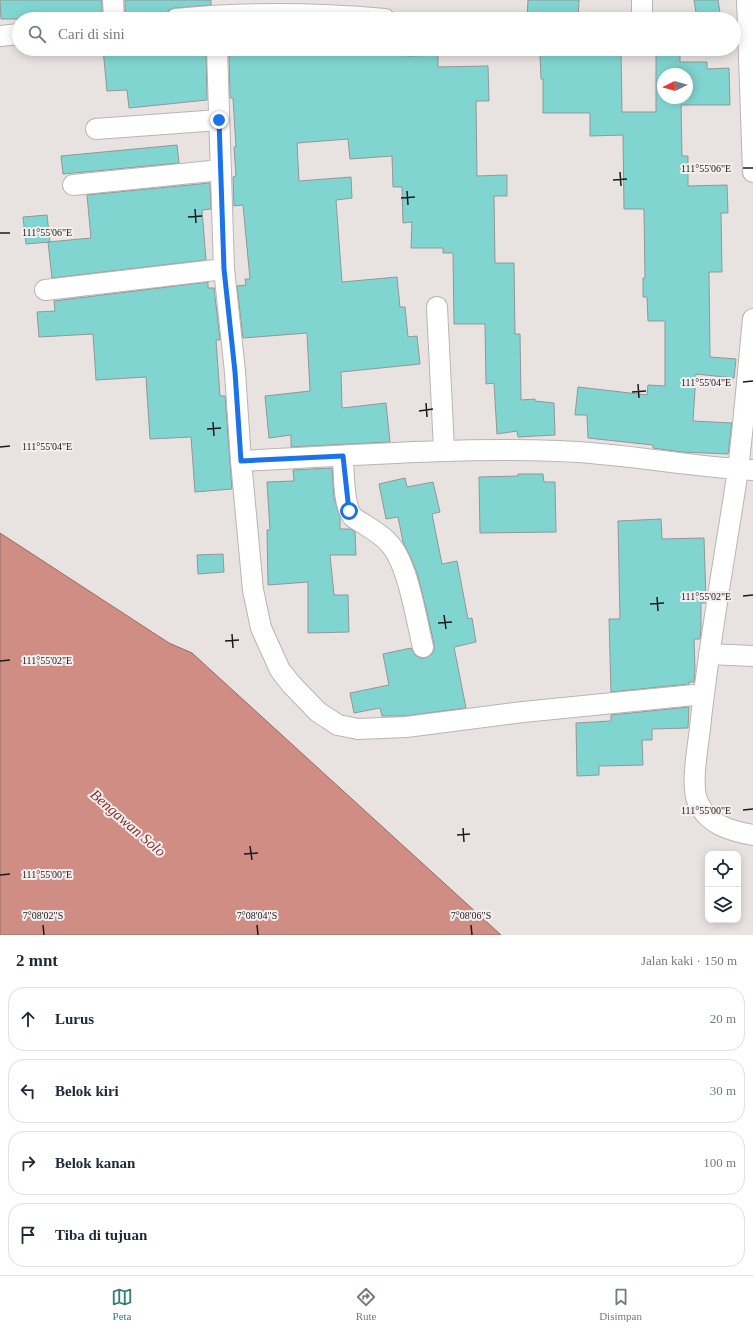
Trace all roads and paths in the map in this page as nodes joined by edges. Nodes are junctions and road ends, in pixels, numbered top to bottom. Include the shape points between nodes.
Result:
1 (113, 0) edge
2 (642, 0) edge
3 (747, 0) edge
4 (343, 8) edge
5 (215, 11) edge
6 (114, 12) edge
7 (358, 12) edge
8 (642, 12) edge
9 (12, 35) edge
10 (0, 36) edge
11 (745, 48) edge
12 (216, 56) edge
13 (219, 120) junction
14 (96, 129) dead end
15 (221, 170) junction
16 (753, 172) edge
17 (73, 185) dead end
18 (224, 269) junction
19 (45, 290) dead end
20 (437, 306) dead end
21 (753, 319) edge
22 (444, 450) junction
23 (343, 456) junction
24 (241, 461) junction
25 (745, 470) edge
26 (423, 647) dead end
27 (709, 654) junction
28 (753, 656) edge
29 (704, 694) junction
30 (753, 835) edge

1 - 6 street
2 - 8 street
3 - 11 street
4 - 5 street
4 - 7 street
9 - 10 street
11 - 16 street
12 - 13 street
13 - 14 street
13 - 15 street
15 - 17 street
15 - 18 street
18 - 19 street
18 - 24 street
20 - 22 street
21 - 25 street
22 - 23 street
22 - 25 street via 609,454
23 - 24 street
23 - 26 street via 350,513 394,548 405,573
24 - 29 street via 252,590 261,628 280,670 291,684 318,712 338,725 358,729 406,727 522,712
25 - 27 street
27 - 28 street
27 - 29 street
29 - 30 street via 696,762 697,798 705,814 720,826

